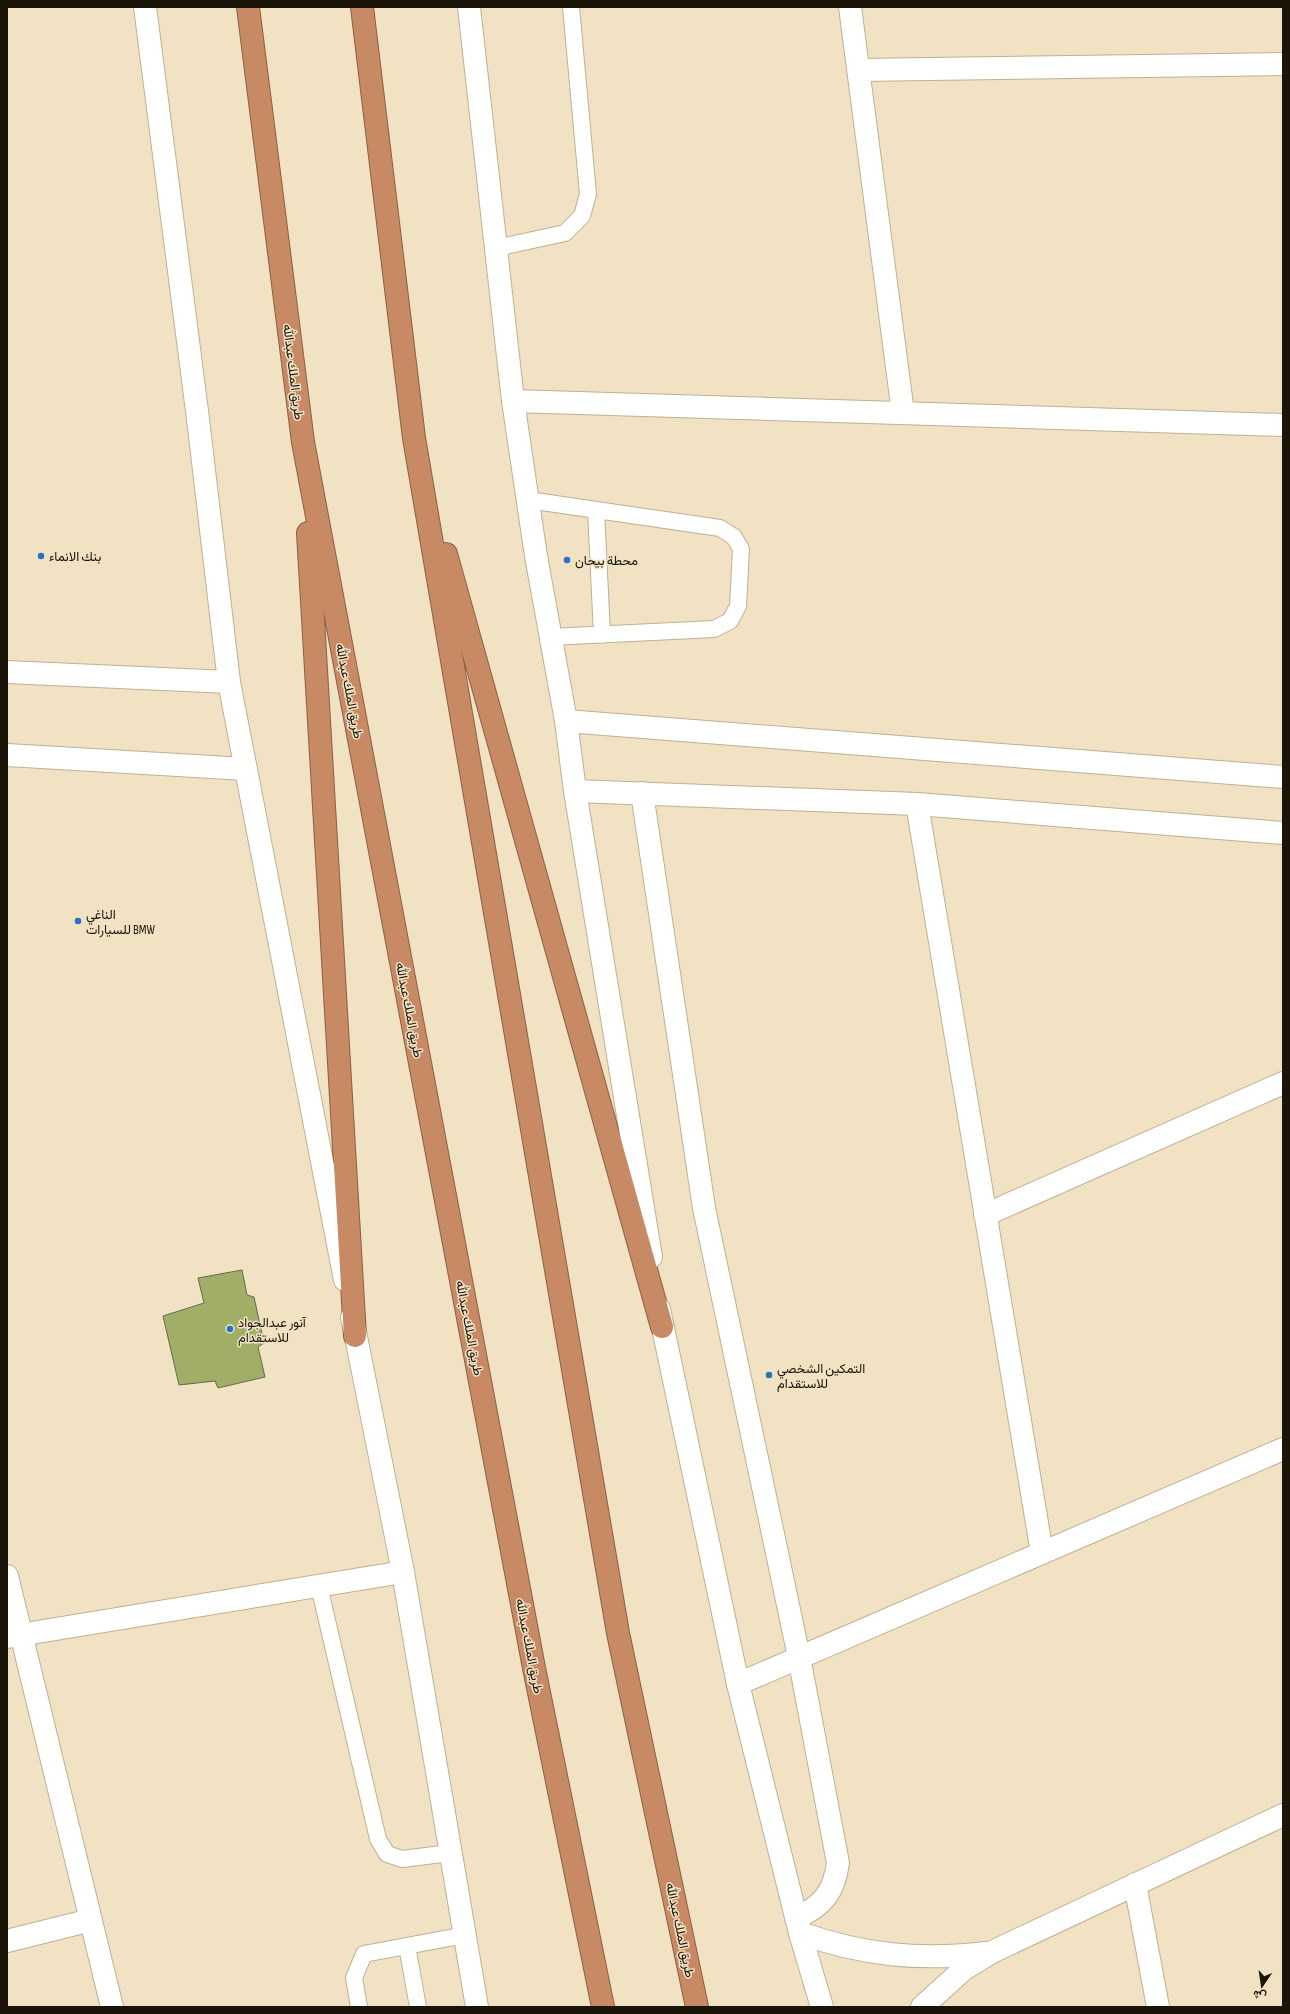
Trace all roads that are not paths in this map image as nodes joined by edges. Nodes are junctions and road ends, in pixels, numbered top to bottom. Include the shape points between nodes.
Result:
1 (145, 7) edge
2 (248, 7) edge
3 (362, 7) edge
4 (469, 7) edge
5 (571, 7) edge
6 (850, 7) edge
7 (1283, 64) edge
8 (858, 70) junction
9 (496, 248) junction
10 (513, 401) junction
11 (903, 413) junction
12 (1283, 425) edge
13 (414, 438) junction
14 (303, 442) junction
15 (528, 500) junction
16 (596, 510) junction
17 (602, 635) junction
18 (550, 637) junction
19 (7, 672) edge
20 (229, 682) junction
21 (566, 721) junction
22 (7, 755) edge
23 (246, 768) junction
24 (1283, 777) edge
25 (575, 791) junction
26 (642, 793) junction
27 (917, 804) junction
28 (1283, 833) edge
29 (1283, 1082) edge
30 (985, 1215) junction
31 (662, 1327) junction
32 (356, 1336) junction
33 (1283, 1449) edge
34 (1042, 1553) junction
35 (402, 1572) junction
36 (7, 1576) edge
37 (319, 1586) junction
38 (14, 1636) edge
39 (799, 1658) junction
40 (738, 1684) junction
41 (1283, 1815) edge
42 (450, 1853) junction
43 (1135, 1884) junction
44 (91, 1920) junction
45 (798, 1926) junction
46 (465, 1935) junction
47 (7, 1941) edge
48 (407, 1946) junction
49 (992, 1952) junction
50 (112, 2007) edge
51 (359, 2007) edge
52 (418, 2007) edge
53 (477, 2007) edge
54 (603, 2007) edge
55 (697, 2007) edge
56 (822, 2007) edge
57 (922, 2007) edge
58 (1158, 2007) edge

1 - 20 street
2 - 14 highway, طريق الملك عبدالله
3 - 13 highway, طريق الملك عبدالله
4 - 9 street
5 - 9 lane via 588,194 582,216 565,233
6 - 8 street
7 - 8 street
8 - 11 street
9 - 10 street
10 - 11 street
10 - 15 street
11 - 12 street
13 - 31 highway
13 - 55 highway, طريق الملك عبدالله via 618,1633
14 - 32 highway
14 - 54 highway, طريق الملك عبدالله via 534,1668
15 - 16 lane
15 - 18 street
16 - 17 lane
16 - 17 lane via 720,528 734,537 741,549 738,606 730,621 714,629
17 - 18 lane
18 - 21 street
19 - 20 street
20 - 23 street
21 - 24 street
21 - 25 street
22 - 23 street
23 - 32 street
25 - 26 street
25 - 31 street
26 - 27 street
26 - 39 street via 704,1208
27 - 28 street
27 - 30 street
29 - 30 street
30 - 34 street
31 - 40 street
32 - 35 street
33 - 34 street
34 - 39 street
35 - 37 street
35 - 42 street
36 - 38 street
37 - 38 street
37 - 42 lane via 378,1839 387,1854 402,1859
38 - 44 street
39 - 40 street
39 - 45 street via 838,1863 836,1879 828,1894
40 - 45 street
41 - 43 street
42 - 46 street
43 - 49 street
43 - 58 street
44 - 47 street
44 - 50 street
45 - 49 street via 828,1943 886,1955 928,1957
45 - 56 street
46 - 48 lane
46 - 53 street
48 - 51 lane via 364,1954 354,1978
48 - 52 lane
49 - 57 street via 964,1969

